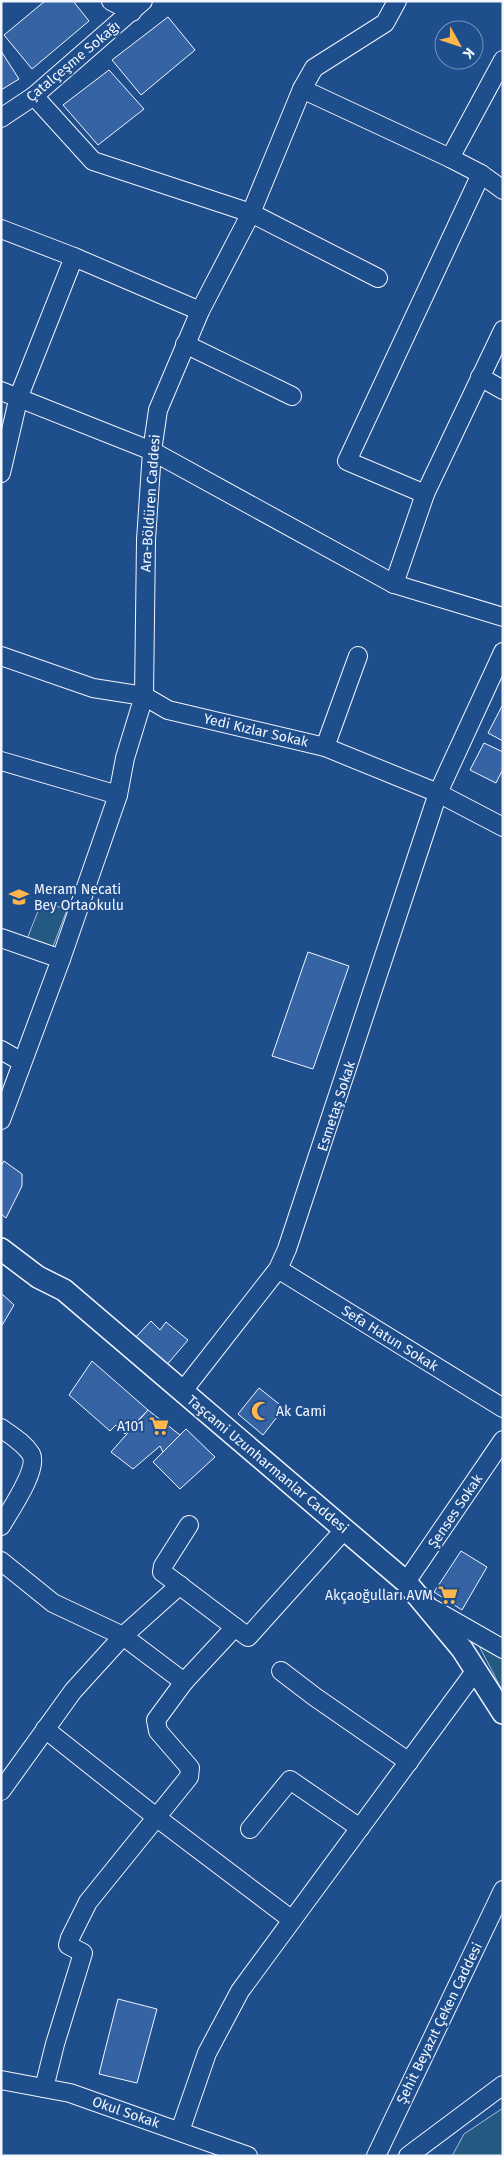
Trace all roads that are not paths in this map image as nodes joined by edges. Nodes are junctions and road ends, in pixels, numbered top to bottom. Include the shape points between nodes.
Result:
1 (110, 1) edge
2 (397, 1) edge
3 (138, 7) edge
4 (503, 60) edge
5 (302, 90) junction
6 (34, 96) junction
7 (1, 118) edge
8 (450, 158) junction
9 (481, 174) junction
10 (503, 190) edge
11 (251, 213) junction
12 (1, 229) edge
13 (74, 257) junction
14 (378, 278) dead end
15 (200, 311) junction
16 (503, 330) edge
17 (185, 344) junction
18 (480, 377) junction
19 (1, 390) edge
20 (503, 390) edge
21 (19, 396) junction
22 (292, 396) dead end
23 (152, 452) junction
24 (1, 473) edge
25 (425, 494) junction
26 (394, 584) junction
27 (503, 618) edge
28 (503, 652) edge
29 (1, 656) edge
30 (358, 656) dead end
31 (144, 696) junction
32 (325, 747) junction
33 (1, 760) edge
34 (438, 793) junction
35 (118, 795) junction
36 (503, 827) edge
37 (1, 938) edge
38 (61, 959) junction
39 (1, 1050) edge
40 (22, 1062) junction
41 (1, 1098) edge
42 (1, 1120) edge
43 (1, 1234) edge
44 (1, 1249) edge
45 (10, 1262) edge
46 (278, 1268) junction
47 (64, 1290) junction
48 (182, 1392) junction
49 (503, 1408) edge
50 (1, 1428) edge
51 (503, 1440) edge
52 (189, 1525) dead end
53 (1, 1526) edge
54 (345, 1529) junction
55 (1, 1561) edge
56 (406, 1582) junction
57 (180, 1586) junction
58 (428, 1607) junction
59 (235, 1627) junction
60 (123, 1636) junction
61 (503, 1649) edge
62 (476, 1670) junction
63 (281, 1671) dead end
64 (184, 1682) junction
65 (502, 1710) edge
66 (45, 1729) junction
67 (409, 1762) junction
68 (1, 1791) edge
69 (156, 1818) junction
70 (360, 1828) junction
71 (250, 1829) dead end
72 (503, 1890) edge
73 (292, 1920) junction
74 (1, 2080) edge
75 (503, 2085) edge
76 (44, 2088) junction
77 (180, 2131) junction
78 (248, 2156) edge
79 (376, 2156) edge
80 (408, 2156) edge

1 - 3 street
2 - 5 street, Ara-Böldüren Caddesi via 385,23 314,68
3 - 6 street, Çatalçeşme Sokağı
4 - 8 street
5 - 8 street
5 - 11 street, Ara-Böldüren Caddesi
6 - 7 street, Çatalçeşme Sokağı
6 - 11 street via 93,161
8 - 9 street
9 - 10 street
9 - 25 street via 347,461
11 - 14 street
11 - 15 street, Ara-Böldüren Caddesi
12 - 13 street
13 - 15 street
13 - 21 street
15 - 17 street, Ara-Böldüren Caddesi
16 - 18 street
17 - 22 street
17 - 23 street, Ara-Böldüren Caddesi via 158,410
18 - 20 street
18 - 25 street
19 - 21 street
21 - 23 street
21 - 24 street
23 - 26 street
23 - 31 street, Ara-Böldüren Caddesi via 146,540
25 - 26 street
26 - 27 street
28 - 34 street, Esmetaş Sokak
29 - 31 street, Yedi Kızlar Sokak via 93,688
30 - 32 street
31 - 32 street, Yedi Kızlar Sokak via 168,710
31 - 35 street, Ara-Böldüren Caddesi via 125,758
32 - 34 street, Yedi Kızlar Sokak
33 - 35 street
34 - 36 street, Yedi Kızlar Sokak
34 - 46 street, Esmetaş Sokak via 321,1150
35 - 38 street, Ara-Böldüren Caddesi
37 - 38 street
38 - 40 street, Ara-Böldüren Caddesi
39 - 40 street
40 - 41 street, Ara-Böldüren Caddesi
40 - 42 street, Ara-Böldüren Caddesi
43 - 47 main road via 50,1272
44 - 45 main road, Taşcami Uzunharmanlar Caddesi
45 - 47 main road, Taşcami Uzunharmanlar Caddesi
46 - 48 street, Esmetaş Sokak
46 - 49 street, Sefa Hatun Sokak
47 - 48 main road, Taşcami Uzunharmanlar Caddesi
48 - 54 main road, Taşcami Uzunharmanlar Caddesi
50 - 53 street via 23,1444 32,1456 32,1471
51 - 56 street, Şenses Sokak
52 - 57 street via 162,1572
54 - 56 main road, Taşcami Uzunharmanlar Caddesi
54 - 59 street via 248,1637
55 - 60 street via 53,1603
56 - 58 main road, Taşcami Uzunharmanlar Caddesi
57 - 59 street
57 - 60 street
58 - 61 street
58 - 62 main road, Taşcami Uzunharmanlar Caddesi
59 - 64 street
60 - 64 street
60 - 66 street via 73,1690
62 - 65 main road, Taşcami Uzunharmanlar Caddesi
62 - 67 street
63 - 67 street
64 - 69 street via 156,1720 158,1731 190,1768 189,1777
66 - 68 street
66 - 69 street
67 - 70 street
69 - 73 street
69 - 76 street via 88,1902 70,1938 68,1945 83,1953
70 - 71 street via 290,1780
70 - 73 street
72 - 79 street, Şehit Beyazıt Çeken Caddesi
73 - 77 street via 240,1992 207,2053
74 - 76 street, Okul Sokak
75 - 80 street
76 - 77 street, Okul Sokak via 70,2093
77 - 78 street, Okul Sokak

